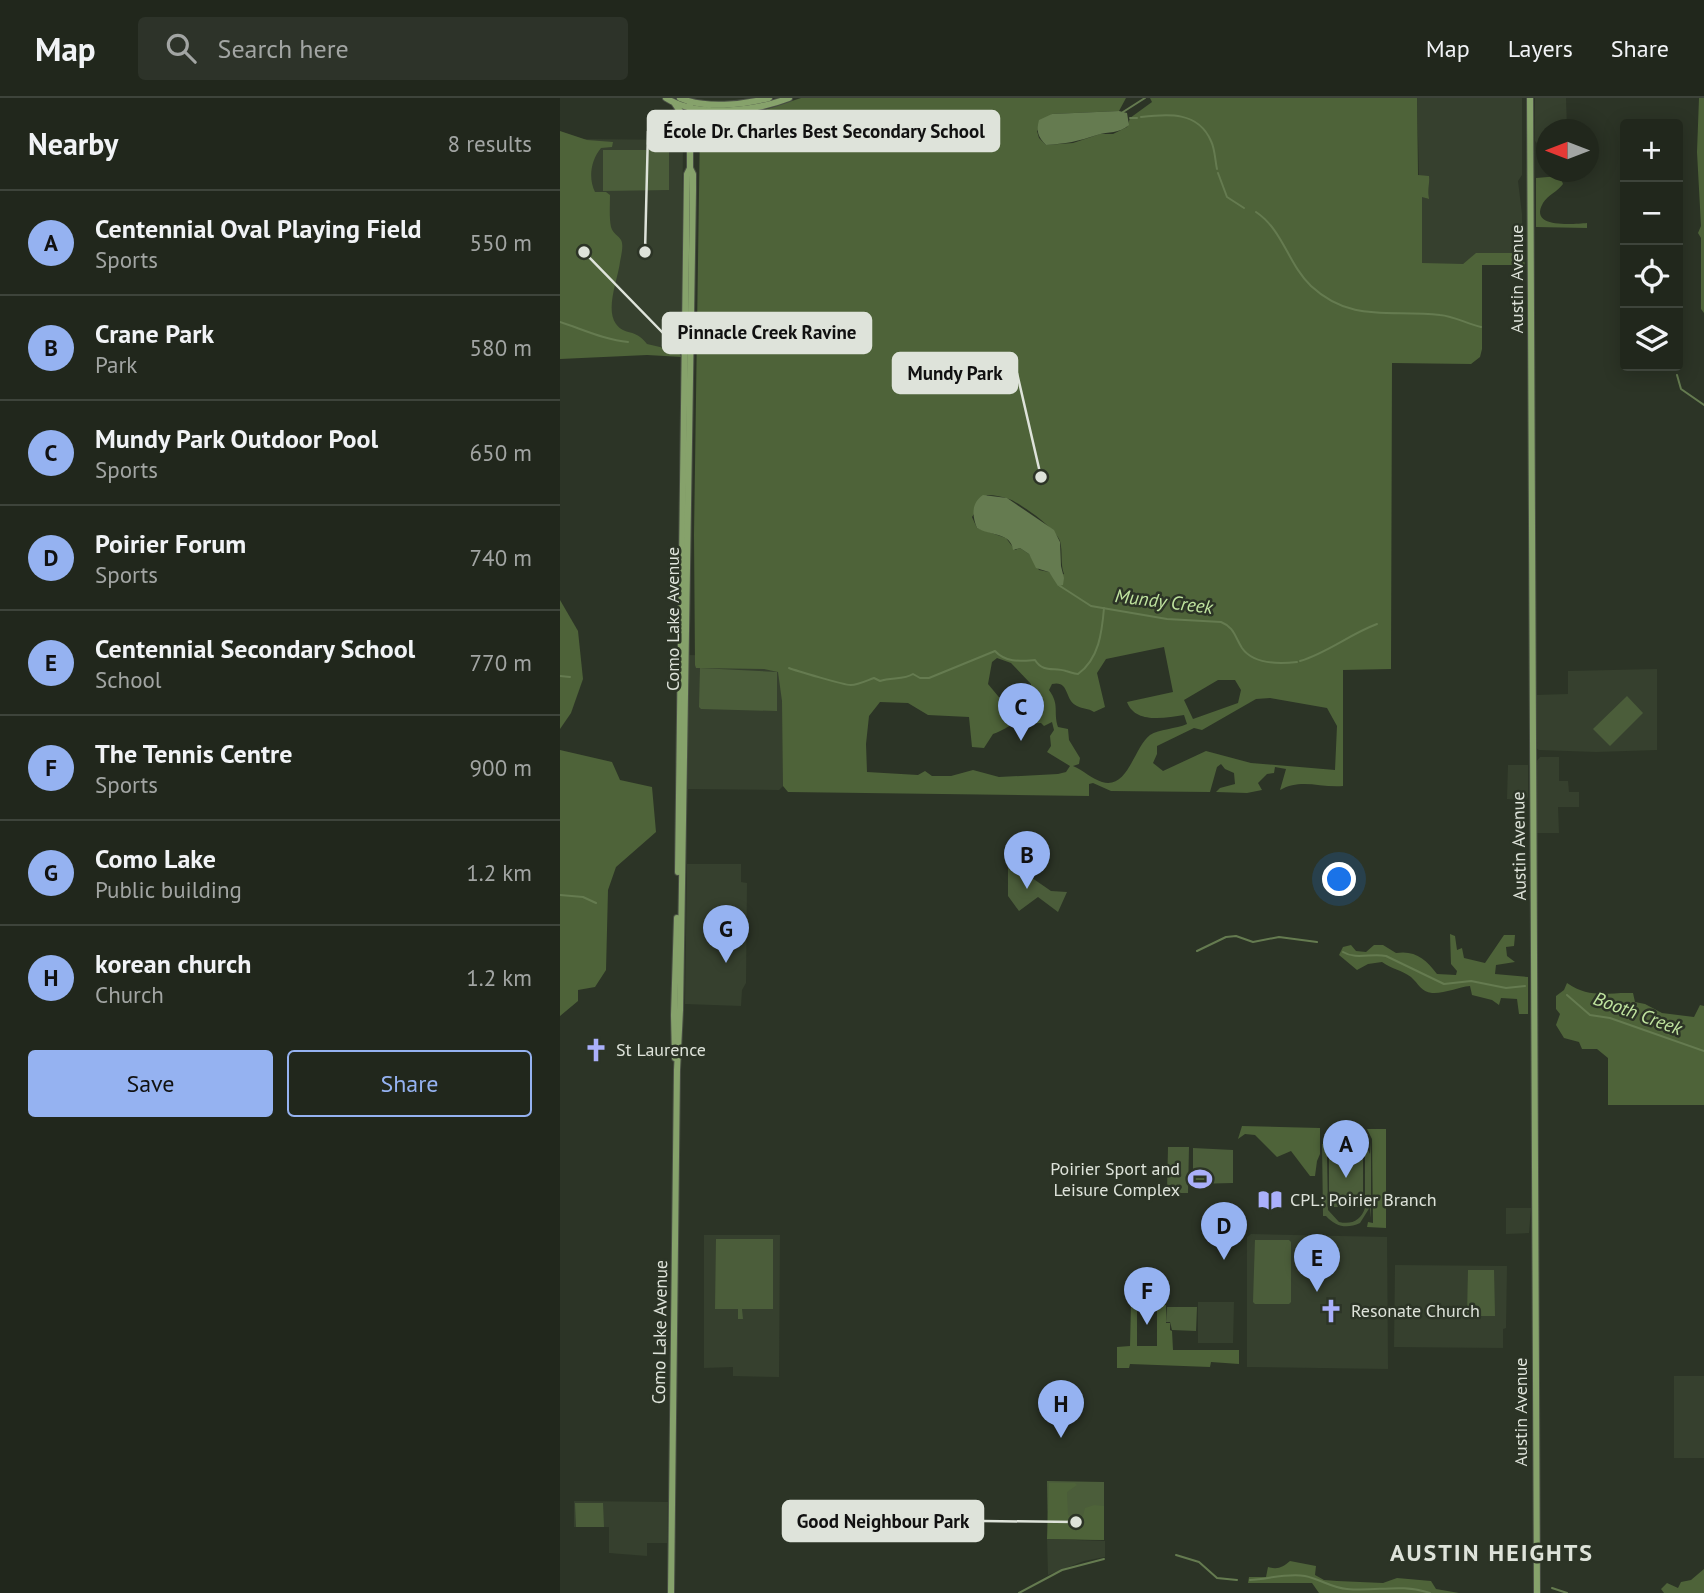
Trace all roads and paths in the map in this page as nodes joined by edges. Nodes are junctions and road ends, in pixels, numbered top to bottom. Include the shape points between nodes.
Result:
1 (666, 98) edge
2 (769, 98) edge
3 (789, 98) edge
4 (1530, 98) edge
5 (677, 100) edge
6 (690, 105) junction
7 (711, 109) junction
8 (690, 126) junction
9 (671, 1593) edge
10 (1537, 1593) edge

1 - 5 main road
2 - 6 main road
3 - 7 main road via 756,107
4 - 10 main road, Austin Avenue
5 - 6 main road
5 - 8 main road
6 - 7 main road
6 - 8 main road, Como Lake Avenue
7 - 8 main road
8 - 9 main road, Como Lake Avenue via 677,778

